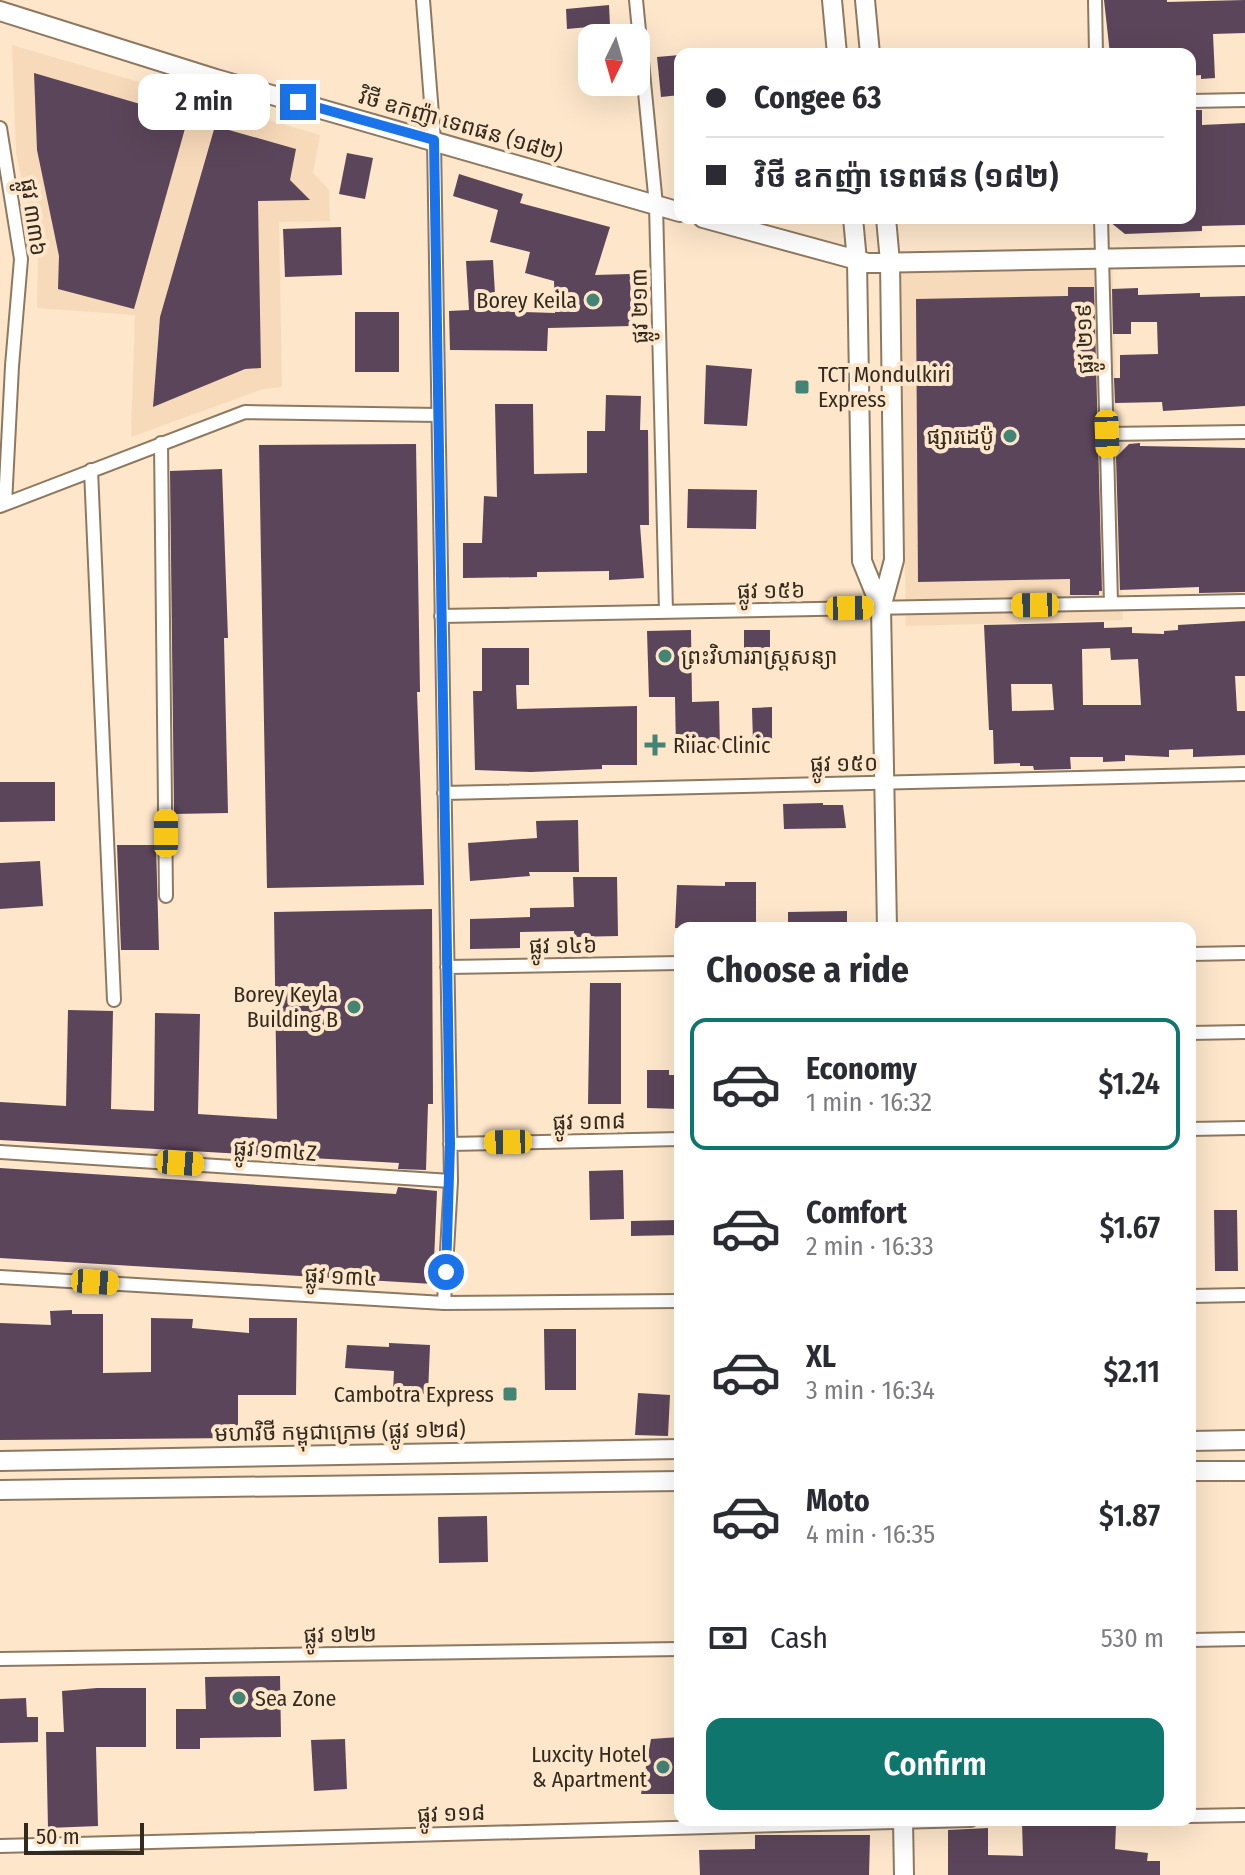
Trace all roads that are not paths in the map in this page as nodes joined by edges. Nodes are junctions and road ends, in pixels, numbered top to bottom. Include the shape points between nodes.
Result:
1 (423, 0) edge
2 (636, 0) edge
3 (832, 0) edge
4 (865, 0) edge
5 (1095, 0) edge
6 (0, 11) edge
7 (836, 48) edge
8 (869, 48) edge
9 (1096, 48) edge
10 (1245, 100) edge
11 (1196, 101) edge
12 (0, 128) edge
13 (434, 140) junction
14 (1, 145) edge
15 (656, 205) junction
16 (674, 210) edge
17 (724, 224) edge
18 (854, 224) edge
19 (887, 224) edge
20 (1101, 224) edge
21 (1245, 256) edge
22 (1102, 258) junction
23 (857, 261) junction
24 (890, 262) junction
25 (6, 366) edge
26 (438, 415) junction
27 (1245, 432) edge
28 (1107, 434) junction
29 (161, 443) junction
30 (91, 470) junction
31 (3, 505) edge
32 (1245, 601) edge
33 (1111, 603) junction
34 (881, 608) junction
35 (666, 612) junction
36 (441, 616) junction
37 (1245, 774) edge
38 (884, 782) junction
39 (444, 793) junction
40 (166, 896) dead end
41 (887, 922) edge
42 (1245, 953) edge
43 (1196, 954) edge
44 (674, 963) edge
45 (447, 967) junction
46 (114, 1000) dead end
47 (1245, 1032) edge
48 (1196, 1033) edge
49 (1245, 1128) edge
50 (1196, 1129) edge
51 (674, 1139) edge
52 (450, 1144) junction
53 (0, 1152) edge
54 (451, 1181) junction
55 (0, 1277) edge
56 (1245, 1295) edge
57 (1196, 1296) edge
58 (674, 1301) edge
59 (444, 1303) junction
60 (1245, 1440) edge
61 (1196, 1441) edge
62 (674, 1449) edge
63 (443, 1453) junction
64 (0, 1461) edge
65 (1196, 1471) edge
66 (1245, 1471) edge
67 (674, 1481) edge
68 (445, 1485) junction
69 (0, 1490) edge
70 (1245, 1639) edge
71 (1196, 1640) edge
72 (674, 1649) edge
73 (0, 1659) edge
74 (1245, 1815) edge
75 (1196, 1816) edge
76 (722, 1826) edge
77 (903, 1826) edge
78 (0, 1846) edge
79 (904, 1875) edge

1 - 13 street
2 - 15 street, ផ្លូវ ២១៣
3 - 7 main road
4 - 8 main road
5 - 9 street
6 - 13 main road, វិថី ឧកញ៉ា ទេពផន (១៨២)
10 - 11 street
12 - 14 street, ផ្លូវ ៣៣៦
13 - 15 main road, វិថី ឧកញ៉ា ទេពផន (១៨២)
13 - 26 street
14 - 25 street, ផ្លូវ ៣៣៦ via 21,259
15 - 16 main road, វិថី ឧកញ៉ា ទេពផន (១៨២)
15 - 35 street, ផ្លូវ ២១៣
17 - 23 main road
18 - 23 main road
19 - 24 main road
20 - 22 street, ផ្លូវ ២១៩
21 - 22 main road
22 - 24 main road
22 - 28 street, ផ្លូវ ២១៩
23 - 24 main road
23 - 34 main road via 862,561
24 - 34 main road via 894,560
25 - 31 street, ផ្លូវ ៣៣៦
26 - 29 street via 245,412
26 - 36 street
27 - 28 street
28 - 33 street, ផ្លូវ ២១៩
29 - 30 street
29 - 40 street
30 - 31 street
30 - 46 street
32 - 33 street, ផ្លូវ ១៥៦
33 - 34 street, ផ្លូវ ១៥៦
34 - 35 street, ផ្លូវ ១៥៦
34 - 38 main road
35 - 36 street, ផ្លូវ ១៥៦
36 - 39 street
37 - 38 street, ផ្លូវ ១៥០
38 - 39 street, ផ្លូវ ១៥០
38 - 41 main road
39 - 45 street
42 - 43 street
44 - 45 street, ផ្លូវ ១៤៦
45 - 52 street
47 - 48 street
49 - 50 street
51 - 52 street, ផ្លូវ ១៣៨
52 - 54 street
53 - 54 street, ផ្លូវ ១៣៤Z
54 - 59 street
55 - 59 street, ផ្លូវ ១៣៤
56 - 57 street
58 - 59 street, ផ្លូវ ១៣៤
60 - 61 main road
62 - 63 main road, មហាវិថី កម្ពុជាក្រោម (ផ្លូវ ១២៨)
63 - 64 main road, មហាវិថី កម្ពុជាក្រោម (ផ្លូវ ១២៨)
63 - 68 main road
65 - 66 main road
67 - 68 main road
68 - 69 main road
70 - 71 street
72 - 73 street, ផ្លូវ ១២២
74 - 75 street
76 - 78 street, ផ្លូវ ១១៨
77 - 79 main road

